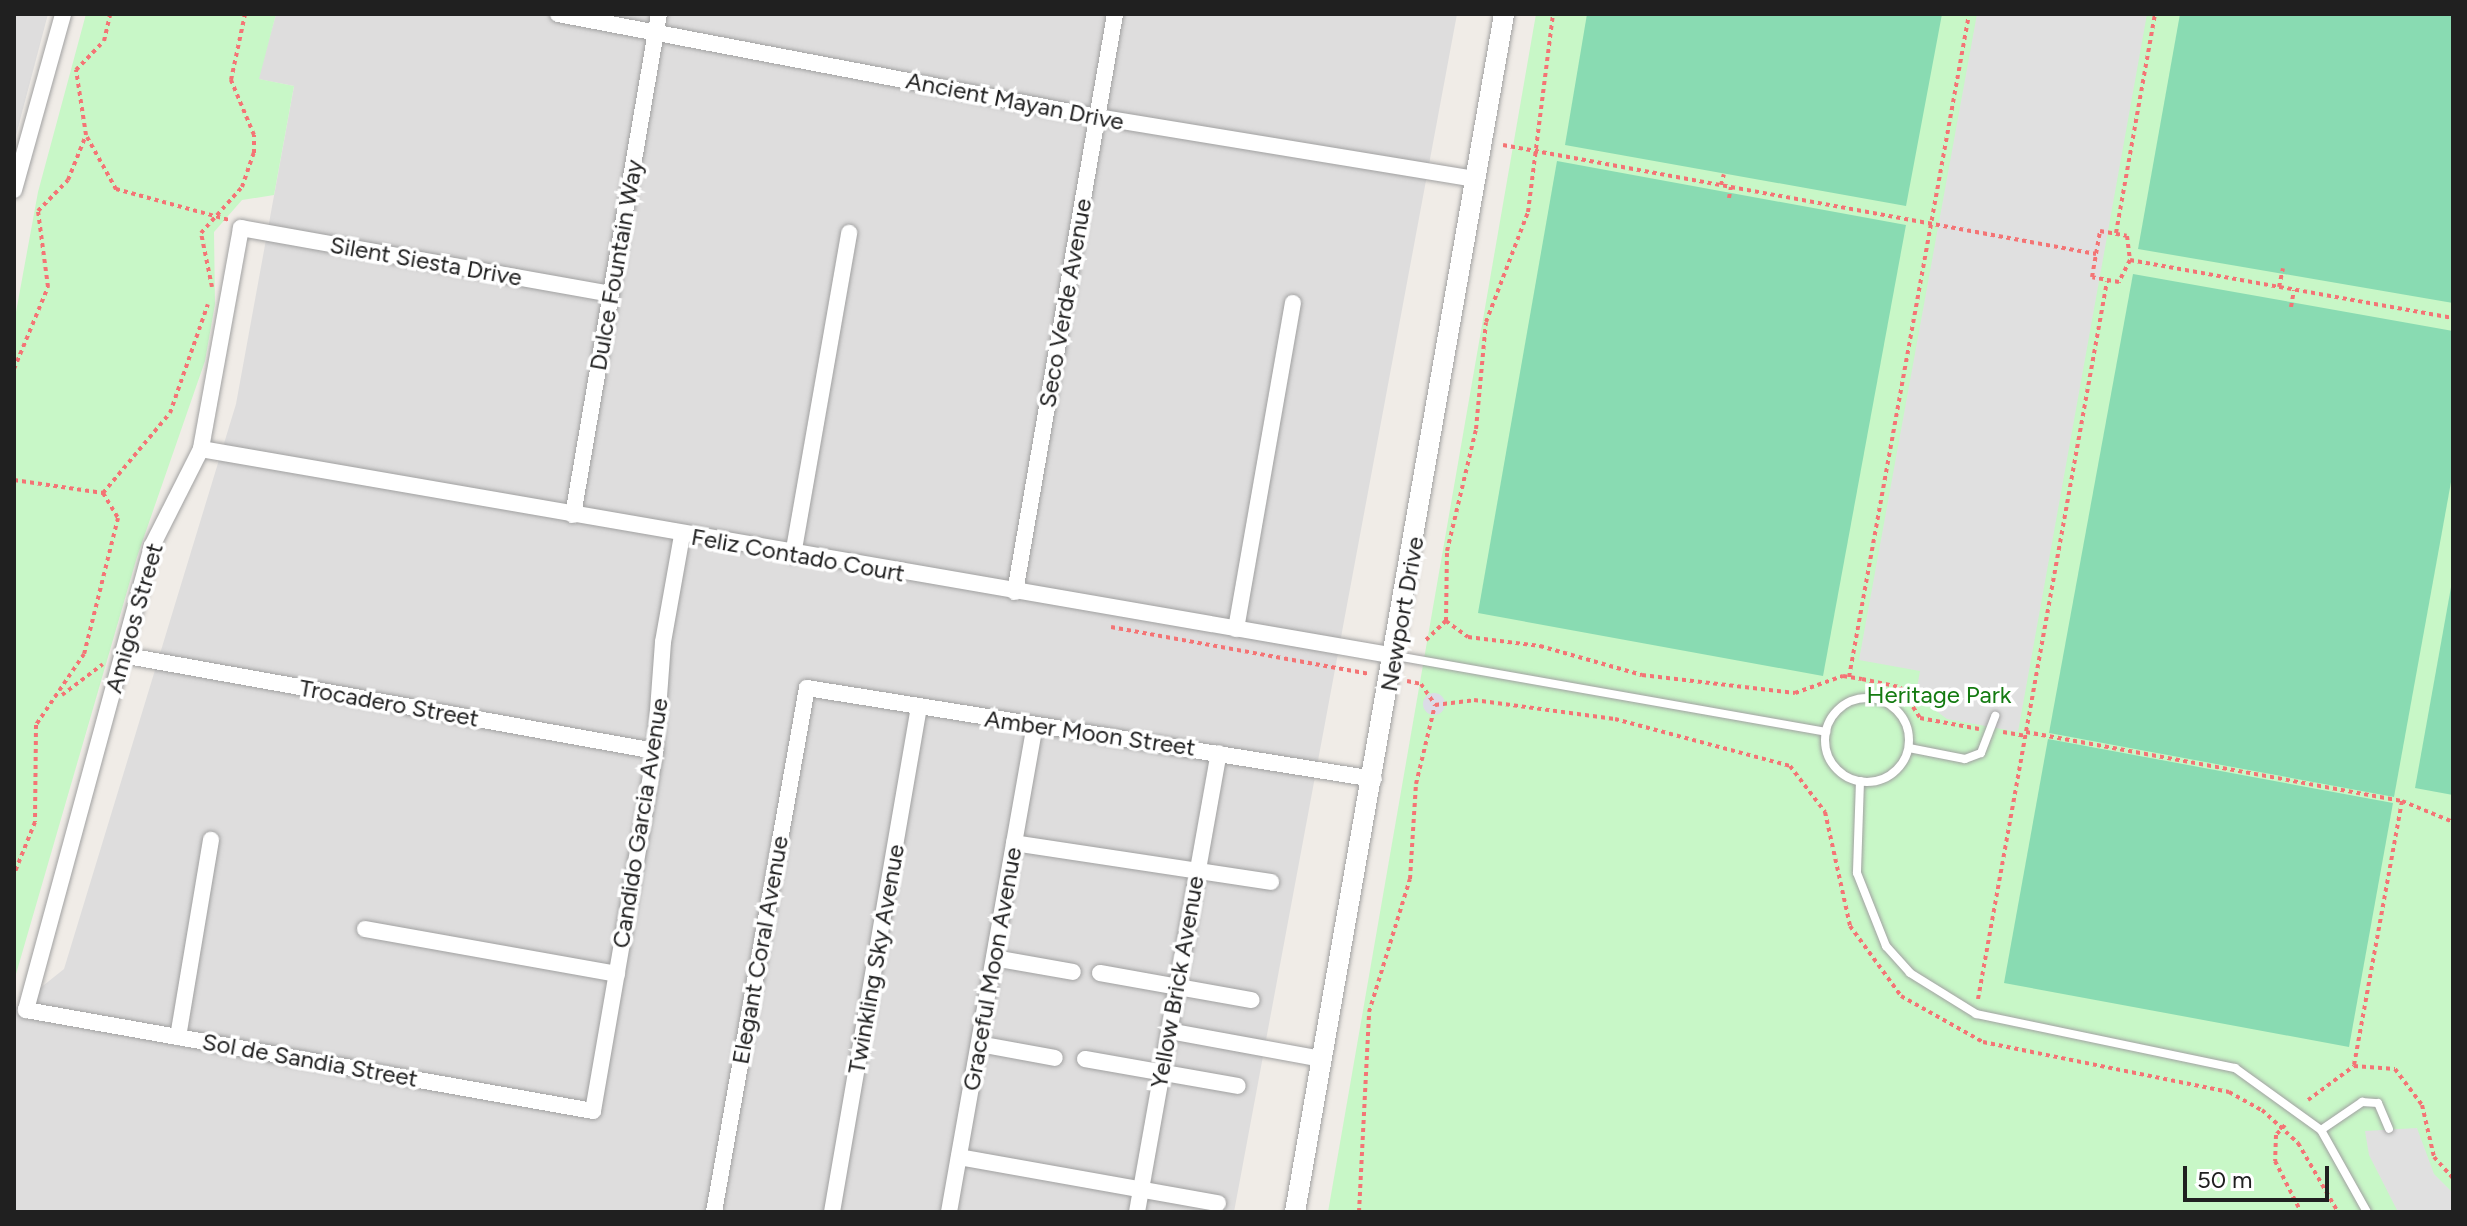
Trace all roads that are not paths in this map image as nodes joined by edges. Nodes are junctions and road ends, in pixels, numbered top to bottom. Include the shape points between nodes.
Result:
1 (63, 14) edge
2 (558, 14) edge
3 (1115, 14) edge
4 (1504, 14) edge
5 (658, 22) edge
6 (1097, 117) junction
7 (1474, 179) junction
8 (14, 190) edge
9 (241, 228) joint
10 (849, 233) dead end
11 (611, 294) junction
12 (1293, 303) dead end
13 (201, 449) junction
14 (573, 515) junction
15 (682, 535) junction
16 (793, 555) junction
17 (1015, 592) junction
18 (1236, 629) junction
19 (122, 655) junction
20 (1396, 656) junction
21 (807, 688) joint
22 (919, 707) junction
23 (1995, 716) dead end
24 (1035, 726) junction
25 (1826, 732) junction
26 (1909, 748) junction
27 (655, 751) junction
28 (1219, 753) junction
29 (1374, 779) junction
30 (1860, 781) junction
31 (211, 840) dead end
32 (1014, 843) junction
33 (1196, 876) junction
34 (1271, 882) dead end
35 (365, 929) dead end
36 (994, 958) junction
37 (1073, 972) dead end
38 (1100, 973) dead end
39 (617, 974) junction
40 (1177, 986) junction
41 (1252, 1000) dead end
42 (26, 1010) joint
43 (1169, 1031) junction
44 (178, 1037) junction
45 (979, 1044) junction
46 (1055, 1058) dead end
47 (1085, 1059) dead end
48 (1322, 1059) junction
49 (1162, 1073) junction
50 (1238, 1086) dead end
51 (593, 1111) joint
52 (2389, 1129) dead end
53 (2321, 1130) junction
54 (959, 1157) junction
55 (1141, 1190) junction
56 (1218, 1203) dead end
57 (714, 1212) edge
58 (832, 1212) edge
59 (949, 1212) edge
60 (1137, 1212) edge
61 (1295, 1212) edge
62 (2367, 1212) edge

1 - 8 street
2 - 5 street, Ancient Mayan Drive
3 - 6 street, Seco Verde Avenue
4 - 7 street, Newport Drive
5 - 6 street, Ancient Mayan Drive
5 - 11 street, Dulce Fountain Way
6 - 7 street, Ancient Mayan Drive
6 - 17 street, Seco Verde Avenue
7 - 20 street, Newport Drive
9 - 11 street, Silent Siesta Drive
9 - 13 street, Amigos Street
10 - 16 street
11 - 14 street, Dulce Fountain Way
12 - 18 street
13 - 14 street, Feliz Contado Court
13 - 19 street, Amigos Street via 152,546
14 - 15 street, Feliz Contado Court
15 - 16 street, Feliz Contado Court
15 - 27 street, Candido Garcia Avenue via 663,642
16 - 17 street, Feliz Contado Court
17 - 18 street, Feliz Contado Court
18 - 20 street, Feliz Contado Court
19 - 27 street, Trocadero Street
19 - 42 street, Amigos Street
20 - 25 lane
20 - 29 street, Newport Drive
21 - 22 street, Amber Moon Street
21 - 57 street, Elegant Coral Avenue
22 - 24 street, Amber Moon Street
22 - 58 street, Twinkling Sky Avenue
23 - 26 lane via 1981,753 1965,759
24 - 28 street, Amber Moon Street
24 - 32 street, Graceful Moon Avenue
25 - 26 lane via 1837,710 1862,697 1898,711
25 - 30 lane via 1832,763
26 - 30 lane via 1895,772
27 - 39 street, Candido Garcia Avenue
28 - 29 street, Amber Moon Street
28 - 33 street, Yellow Brick Avenue
29 - 48 street, Newport Drive
30 - 53 lane via 1857,873 1886,946 1910,973 1976,1014 2235,1068
31 - 44 street
32 - 33 street
32 - 36 street, Graceful Moon Avenue
33 - 34 street via 1212,872
33 - 40 street, Yellow Brick Avenue
35 - 39 street
36 - 37 street
36 - 45 street, Graceful Moon Avenue
38 - 40 street
39 - 51 street, Candido Garcia Avenue
40 - 41 street
40 - 43 street, Yellow Brick Avenue
42 - 44 street, Sol de Sandia Street
43 - 48 street
43 - 49 street, Yellow Brick Avenue
44 - 51 street, Sol de Sandia Street
45 - 46 street
45 - 54 street, Graceful Moon Avenue
47 - 49 street
48 - 61 street, Newport Drive
49 - 50 street
49 - 55 street, Yellow Brick Avenue
52 - 53 lane via 2378,1103 2362,1102
53 - 62 lane
54 - 55 street
54 - 59 street, Graceful Moon Avenue
55 - 56 street
55 - 60 street, Yellow Brick Avenue

